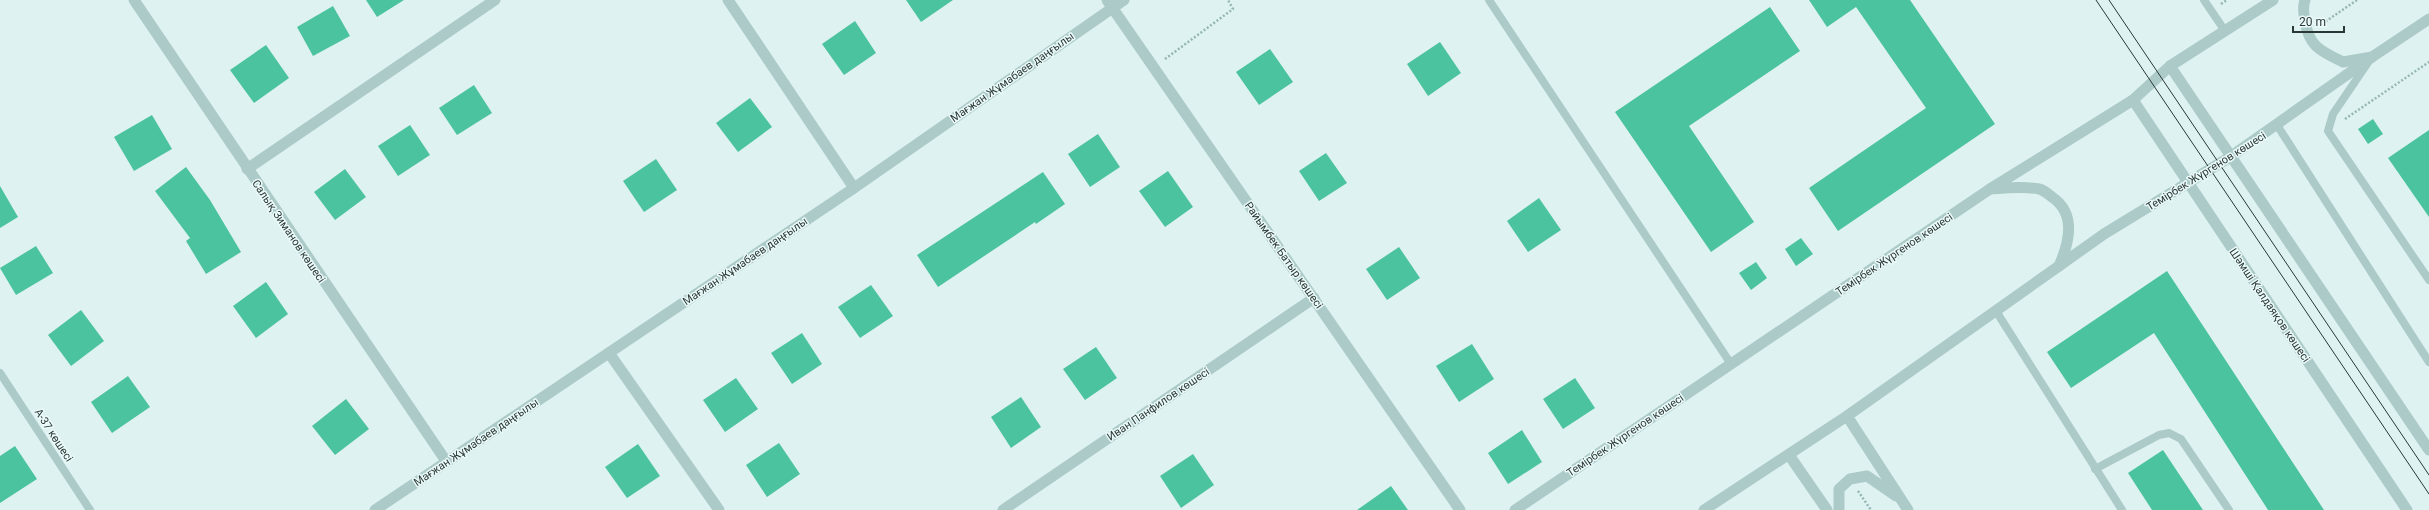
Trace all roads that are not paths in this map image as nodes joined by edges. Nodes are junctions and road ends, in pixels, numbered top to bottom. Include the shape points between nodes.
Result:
1 (134, 0) edge
2 (494, 0) edge
3 (728, 0) edge
4 (1124, 0) edge
5 (1489, 0) edge
6 (2204, 0) edge
7 (2273, 0) edge
8 (2305, 0) edge
9 (1109, 4) edge
10 (2428, 22) edge
11 (2225, 31) junction
12 (2372, 57) junction
13 (2170, 66) junction
14 (2133, 100) junction
15 (2277, 125) junction
16 (2230, 157) junction
17 (247, 169) junction
18 (2189, 183) junction
19 (854, 188) junction
20 (1990, 189) junction
21 (2059, 266) junction
22 (2429, 280) edge
23 (1314, 298) junction
24 (1996, 311) junction
25 (609, 353) junction
26 (2429, 362) edge
27 (1731, 364) junction
28 (0, 373) edge
29 (1847, 416) junction
30 (2429, 450) edge
31 (1789, 454) junction
32 (446, 461) junction
33 (2095, 469) junction
34 (1906, 507) edge
35 (90, 510) edge
36 (375, 510) edge
37 (718, 510) edge
38 (1003, 510) edge
39 (1460, 510) edge
40 (1515, 510) edge
41 (1704, 510) edge
42 (1827, 510) edge
43 (1839, 510) edge
44 (2122, 510) edge
45 (2229, 510) edge
46 (2407, 510) edge

1 - 17 street, Салық Зиманов көшесі
2 - 17 street
3 - 19 street
4 - 9 street, Мағжан Жұмабаев даңғылы
5 - 27 lane
6 - 11 lane
7 - 11 street, Темірбек Жүргенов көшесі
8 - 12 street via 2302,6 2307,34 2316,48 2342,62
9 - 19 street, Мағжан Жұмабаев даңғылы
9 - 23 street, Райымбек Батыр көшесі
10 - 12 street, Темірбек Жүргенов көшесі
11 - 13 street, Темірбек Жүргенов көшесі
12 - 15 street, Темірбек Жүргенов көшесі
12 - 22 lane via 2333,114 2328,131
13 - 14 street, Темірбек Жүргенов көшесі
13 - 16 street
14 - 18 street, Шәмші Қалдаяқов көшесі
14 - 20 street, Темірбек Жүргенов көшесі
15 - 16 street, Темірбек Жүргенов көшесі
15 - 26 lane
16 - 18 street, Темірбек Жүргенов көшесі
16 - 30 street
17 - 32 street, Салық Зиманов көшесі
18 - 21 street, Темірбек Жүргенов көшесі via 2104,234
18 - 46 street, Шәмші Қалдаяқов көшесі
19 - 25 street, Мағжан Жұмабаев даңғылы
20 - 21 street via 2041,189 2061,203 2070,228 2067,247
20 - 27 street, Темірбек Жүргенов көшесі
21 - 24 street, Темірбек Жүргенов көшесі
23 - 38 street, Иван Панфилов көшесі
23 - 39 street, Райымбек Батыр көшесі
24 - 29 street, Темірбек Жүргенов көшесі
24 - 33 lane
25 - 32 street, Мағжан Жұмабаев даңғылы
25 - 37 street
27 - 40 street, Темірбек Жүргенов көшесі
28 - 35 lane, А-37 көшесі
29 - 31 street, Темірбек Жүргенов көшесі
29 - 34 street
31 - 41 street, Темірбек Жүргенов көшесі
31 - 42 street
32 - 36 street, Мағжан Жұмабаев даңғылы
33 - 44 lane
33 - 45 lane via 2159,435 2169,433 2181,439
34 - 43 street via 1892,492 1867,476 1850,479 1838,489

